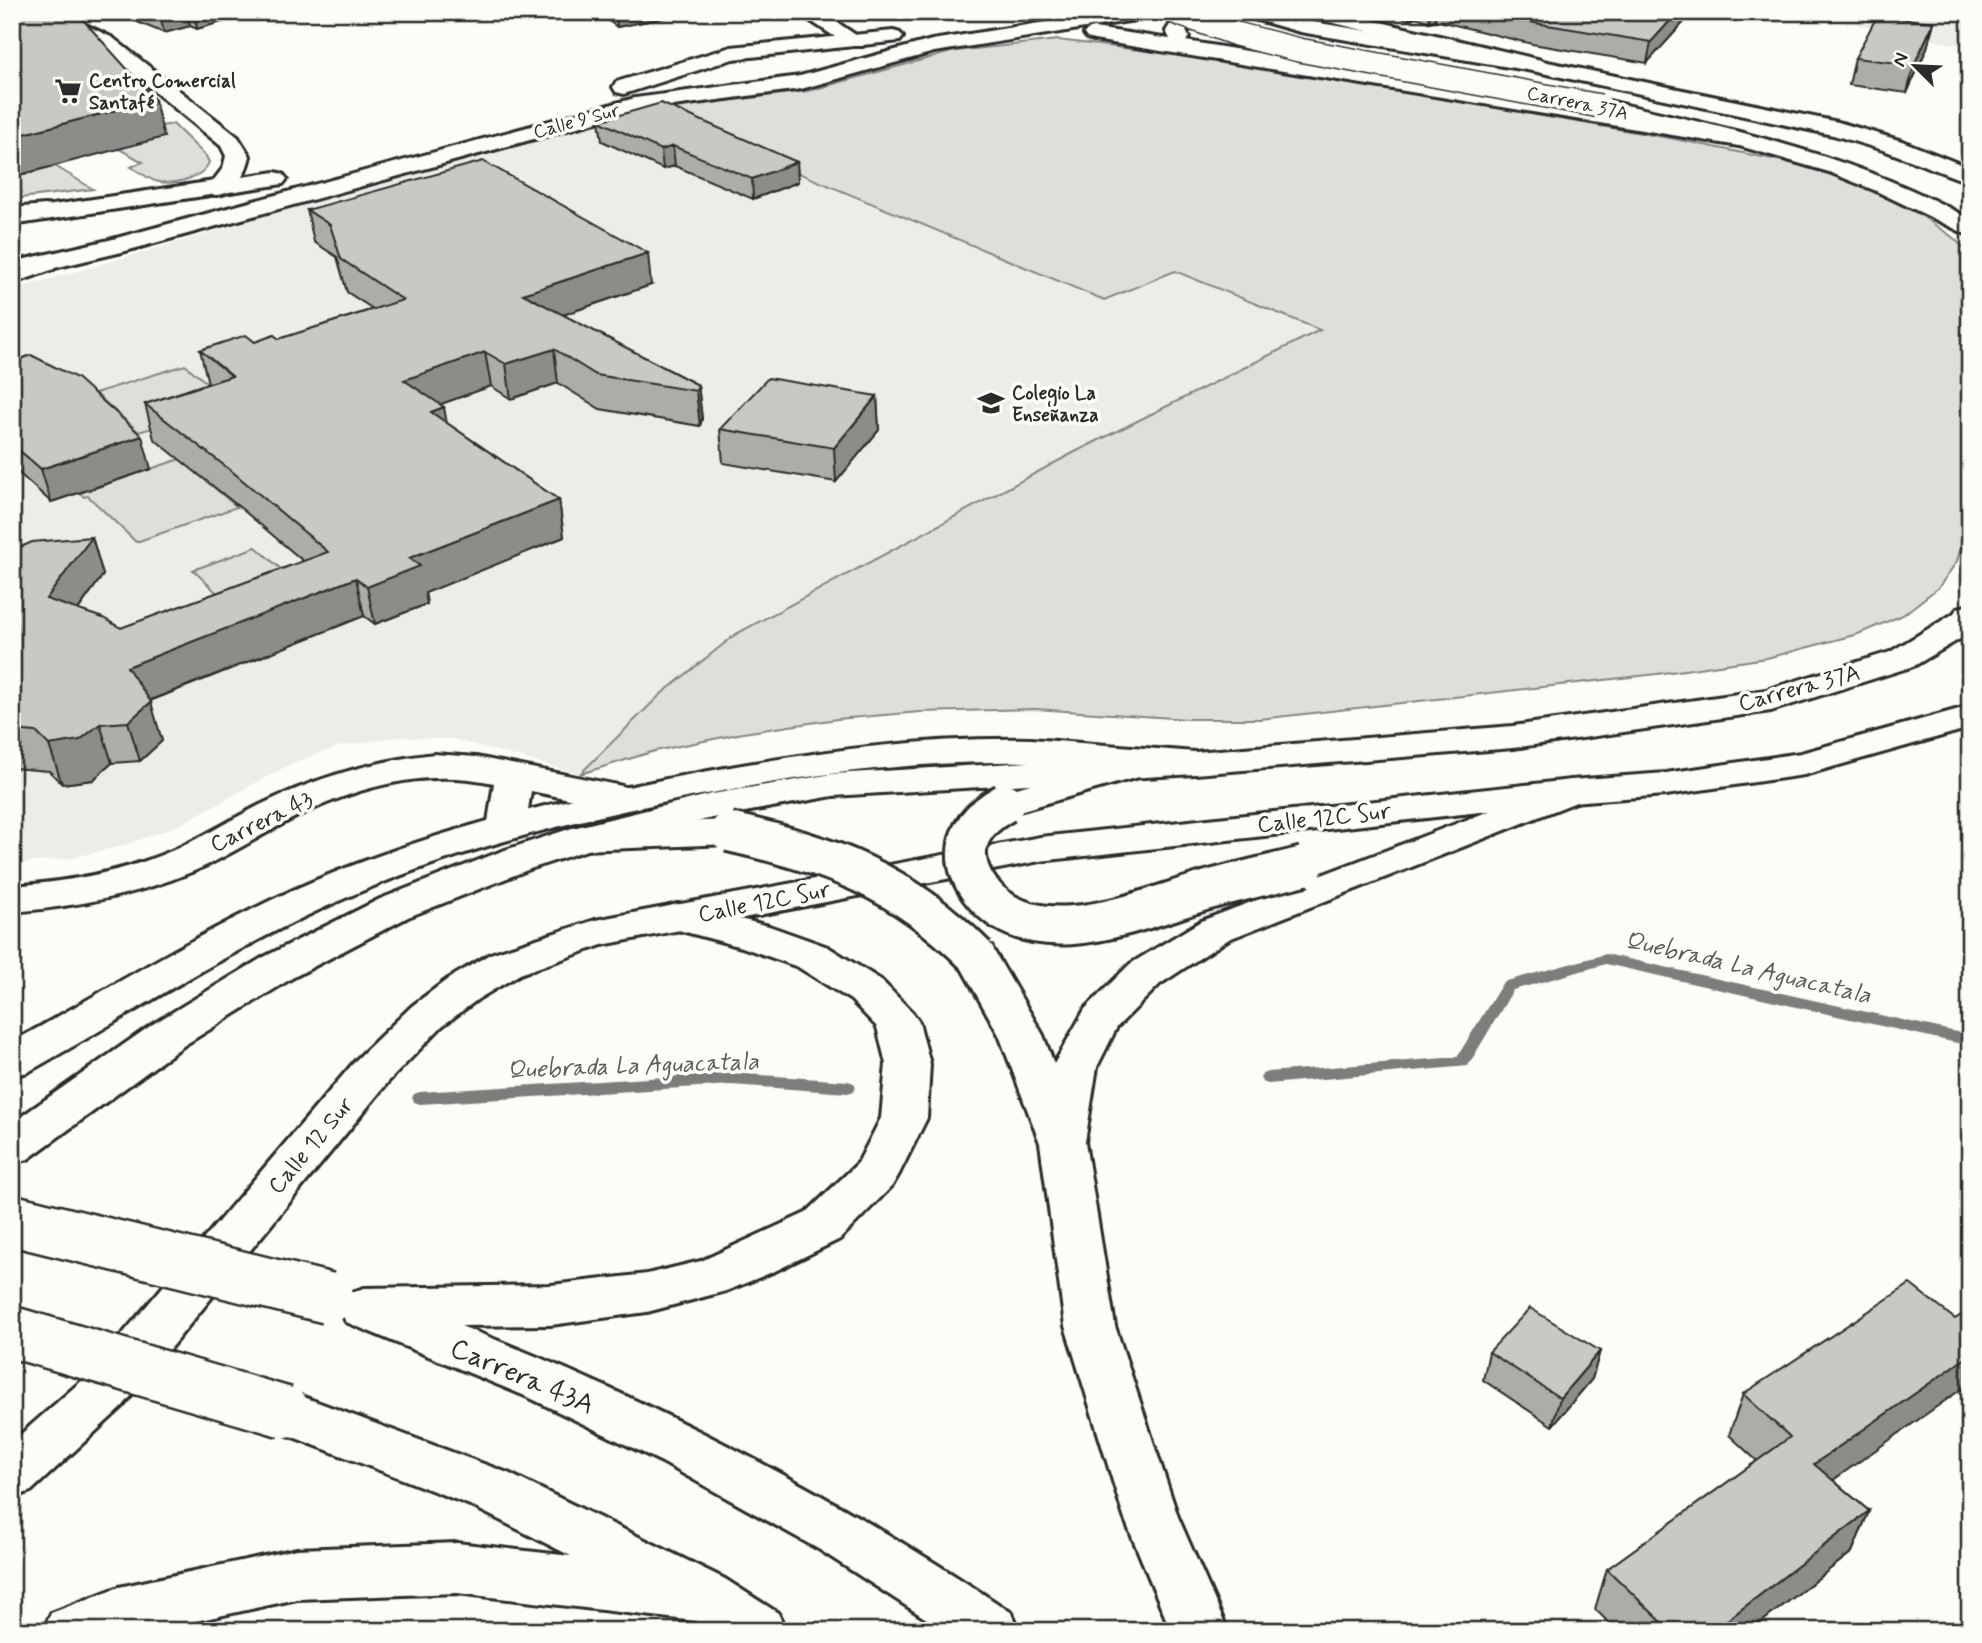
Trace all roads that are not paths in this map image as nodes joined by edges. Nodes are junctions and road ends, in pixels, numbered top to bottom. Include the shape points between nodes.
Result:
1 (43, 12) edge
2 (807, 12) edge
3 (1148, 12) edge
4 (1174, 12) edge
5 (1225, 12) edge
6 (1250, 12) edge
7 (1312, 12) edge
8 (1067, 13) edge
9 (1029, 32) junction
10 (856, 41) junction
11 (1235, 55) junction
12 (708, 59) junction
13 (1533, 65) junction
14 (738, 89) junction
15 (1740, 139) junction
16 (1970, 176) edge
17 (219, 189) junction
18 (12, 216) edge
19 (1970, 229) edge
20 (45, 264) junction
21 (12, 270) edge
22 (12, 276) edge
23 (1970, 615) edge
24 (1970, 717) edge
25 (1195, 763) junction
26 (1134, 767) junction
27 (513, 776) junction
28 (1571, 791) junction
29 (622, 798) junction
30 (1490, 822) junction
31 (506, 828) junction
32 (583, 838) junction
33 (12, 899) edge
34 (677, 917) junction
35 (12, 1061) edge
36 (1063, 1143) junction
37 (12, 1147) edge
38 (12, 1220) edge
39 (346, 1303) junction
40 (12, 1332) edge
41 (12, 1475) edge
42 (705, 1597) junction
43 (71, 1631) edge
44 (758, 1631) edge
45 (992, 1631) edge
46 (1200, 1631) edge

1 - 17 main road via 106,42 230,142 238,156
2 - 10 main road
3 - 9 main road, Calle 9 Sur
4 - 15 main road, Carrera 37A, bridge via 1208,27 1288,49 1487,83
5 - 11 main road via 1178,27 1177,36
6 - 13 main road, Carrera 37A via 1313,28
7 - 13 main road
8 - 10 main road, Calle 9 Sur
9 - 11 main road via 1128,38
9 - 14 main road, Calle 9 Sur via 932,46 801,82
10 - 12 main road, Calle 9 Sur via 753,49
11 - 15 main road
12 - 14 main road via 760,60 779,69 775,76
12 - 17 main road, Calle 9 Sur via 526,116 331,167
13 - 16 main road, Carrera 37A via 1838,129
14 - 20 main road, Calle 9 Sur via 592,116
15 - 19 main road, Carrera 37A via 1859,173
17 - 18 main road, Calle 9 Sur
20 - 21 main road, Calle 9 Sur
20 - 22 main road
23 - 25 main road, Carrera 37A via 1902,659 1771,700 1513,737
24 - 28 main road, Calle 12C Sur via 1804,764 1666,784
25 - 26 main road
25 - 29 main road via 979,750 889,754
26 - 30 main road, bridge via 1005,803 988,813 968,841 968,866 980,892 1004,911 1037,922 1077,925 1125,917 1195,894
26 - 32 main road via 833,785 712,806
27 - 29 main road, Carrera 43
27 - 31 main road
27 - 33 main road, Carrera 43 via 480,766 393,770 332,787 166,866 116,883
28 - 30 main road
28 - 34 main road, Calle 12C Sur via 1040,849
29 - 31 main road
30 - 36 main road via 1215,930 1145,974 1100,1019 1075,1067
31 - 35 main road via 309,899
32 - 36 main road, bridge via 729,832 788,844 893,888 938,919 976,956 1021,1035
32 - 37 main road via 394,908 277,968 168,1035
34 - 39 main road via 813,957 866,990 897,1023 908,1064 904,1118 876,1174 823,1226 709,1278 648,1293 551,1305
34 - 41 main road, Calle 12 Sur via 543,948 463,989 427,1016 372,1071 104,1392
36 - 46 main road via 1090,1326 1151,1517
38 - 39 main road, Carrera 43A, bridge
39 - 45 main road, Carrera 43A via 570,1393 760,1486
40 - 42 main road, bridge via 285,1412 489,1489
42 - 43 main road via 457,1568 297,1574 119,1612
42 - 44 main road

